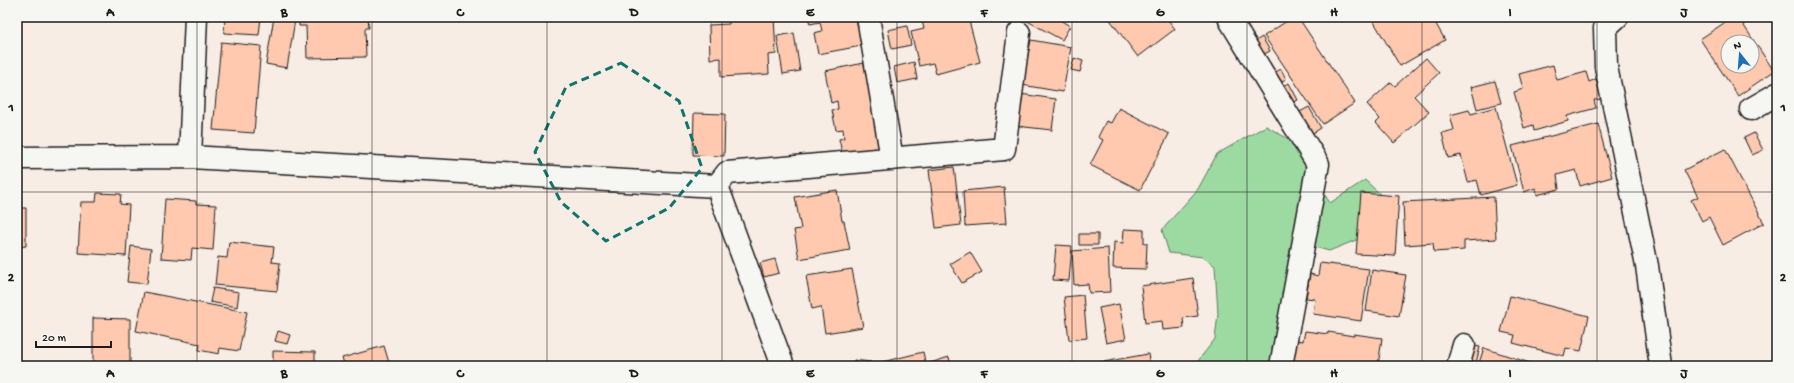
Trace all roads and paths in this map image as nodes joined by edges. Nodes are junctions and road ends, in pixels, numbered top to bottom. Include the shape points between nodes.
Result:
1 (196, 17) edge
2 (868, 17) edge
3 (1617, 17) edge
4 (1230, 20) dead end
5 (1019, 34) dead end
6 (1777, 94) edge
7 (1751, 109) dead end
8 (190, 157) junction
9 (17, 158) edge
10 (892, 159) junction
11 (717, 186) junction
12 (1464, 345) dead end
13 (783, 366) edge
14 (1281, 366) edge
15 (1458, 366) edge
16 (1661, 366) edge

1 - 8 street
2 - 10 street
3 - 16 street via 1605,28 1606,66 1647,266
4 - 14 street via 1318,164
5 - 10 street via 1004,149
6 - 7 street
8 - 9 street
8 - 11 street
10 - 11 street via 727,173
11 - 13 street
12 - 15 street

